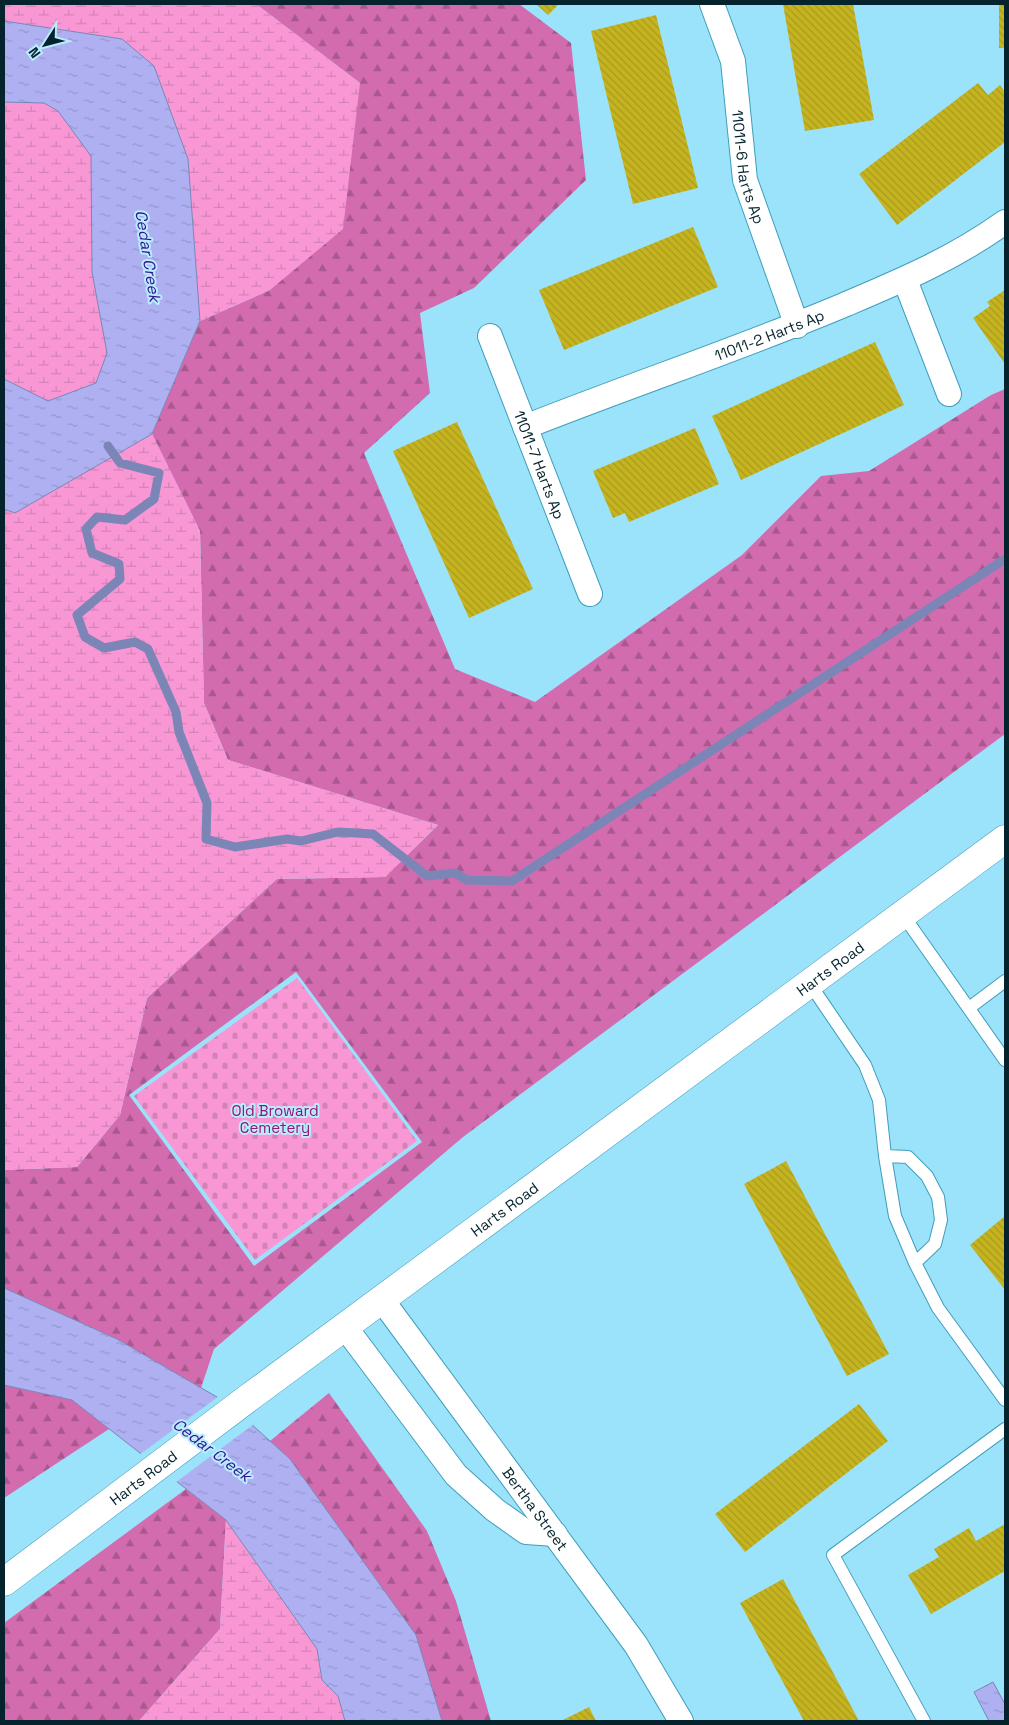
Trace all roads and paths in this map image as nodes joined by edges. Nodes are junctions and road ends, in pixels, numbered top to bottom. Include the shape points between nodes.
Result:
1 (712, 4) edge
2 (1005, 222) edge
3 (905, 280) junction
4 (796, 326) junction
5 (490, 336) dead end
6 (949, 394) dead end
7 (525, 427) junction
8 (590, 594) dead end
9 (1005, 839) edge
10 (902, 916) junction
11 (1005, 981) edge
12 (810, 984) junction
13 (969, 1008) junction
14 (1005, 1060) edge
15 (885, 1156) junction
16 (915, 1263) junction
17 (382, 1300) junction
18 (345, 1327) junction
19 (1005, 1400) edge
20 (1005, 1429) edge
21 (555, 1534) junction
22 (4, 1582) edge
23 (681, 1721) edge
24 (924, 1721) edge

1 - 4 street, 11011-6 Harts Ap via 733,61 745,180
2 - 3 street, 11011-2 Harts Ap via 970,247
3 - 4 street, 11011-2 Harts Ap
3 - 6 street
4 - 7 street, 11011-2 Harts Ap
5 - 7 street, 11011-7 Harts Ap
7 - 8 street, 11011-7 Harts Ap
9 - 10 street, Harts Road
10 - 12 street, Harts Road
10 - 13 lane
11 - 13 lane
12 - 15 lane via 865,1065 879,1100
12 - 17 street, Harts Road
13 - 14 lane
15 - 16 lane via 895,1216
15 - 16 lane via 908,1157 927,1176 938,1197 940,1220 935,1244
16 - 19 lane via 938,1308
17 - 18 street, Harts Road
17 - 21 street, Bertha Street
18 - 21 street via 456,1475 495,1510 526,1532
18 - 22 street, Harts Road
20 - 24 lane via 833,1555
21 - 23 street, Bertha Street via 636,1645

